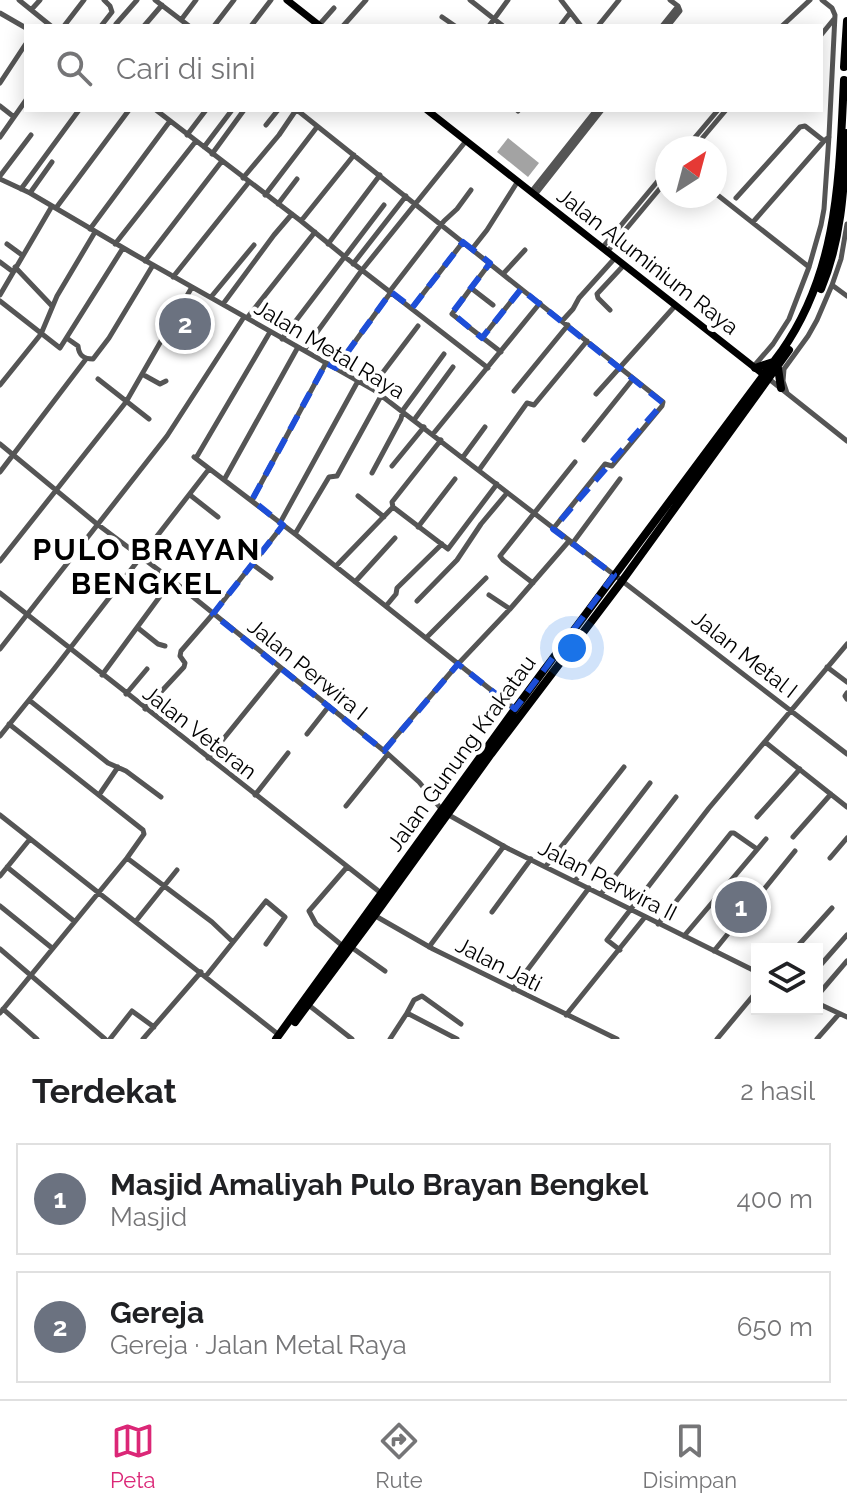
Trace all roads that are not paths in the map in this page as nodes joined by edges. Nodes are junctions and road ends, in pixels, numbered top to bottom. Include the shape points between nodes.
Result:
1 (19, 0) edge
2 (40, 0) edge
3 (84, 0) edge
4 (137, 0) edge
5 (155, 0) edge
6 (196, 0) edge
7 (234, 0) edge
8 (271, 0) edge
9 (287, 0) edge
10 (366, 0) edge
11 (470, 0) edge
12 (508, 0) edge
13 (561, 0) edge
14 (670, 0) edge
15 (810, 0) edge
16 (822, 0) edge
17 (102, 1) edge
18 (615, 1) edge
19 (162, 5) junction
20 (678, 6) junction
21 (334, 8) dead end
22 (31, 10) junction
23 (0, 13) edge
24 (570, 13) junction
25 (442, 17) dead end
26 (180, 18) junction
27 (494, 19) junction
28 (835, 19) junction
29 (847, 21) edge
30 (48, 24) edge
31 (66, 24) edge
32 (103, 24) edge
33 (116, 24) dead end
34 (146, 24) edge
35 (174, 24) edge
36 (187, 24) edge
37 (216, 24) edge
38 (253, 24) edge
39 (317, 24) edge
40 (322, 24) edge
41 (345, 24) edge
42 (452, 24) edge
43 (490, 24) edge
44 (500, 24) edge
45 (562, 24) edge
46 (579, 24) edge
47 (599, 24) edge
48 (664, 24) edge
49 (670, 24) edge
50 (784, 24) edge
51 (24, 27) edge
52 (823, 33) edge
53 (24, 47) edge
54 (844, 67) dead end
55 (844, 80) dead end
56 (0, 83) edge
57 (24, 103) edge
58 (0, 106) edge
59 (77, 112) edge
60 (127, 112) edge
61 (159, 112) edge
62 (204, 112) edge
63 (230, 112) edge
64 (243, 112) edge
65 (276, 112) edge
66 (295, 112) edge
67 (298, 112) edge
68 (430, 112) edge
69 (585, 112) edge
70 (597, 112) edge
71 (716, 112) edge
72 (724, 112) edge
73 (14, 117) junction
74 (592, 118) junction
75 (170, 121) junction
76 (266, 125) dead end
77 (317, 127) junction
78 (31, 135) dead end
79 (187, 135) junction
80 (696, 136) edge
81 (704, 136) edge
82 (0, 137) edge
83 (827, 138) junction
84 (847, 138) edge
85 (196, 141) junction
86 (466, 141) junction
87 (204, 147) junction
88 (212, 154) junction
89 (354, 155) junction
90 (222, 161) junction
91 (52, 162) dead end
92 (380, 175) junction
93 (0, 178) edge
94 (243, 178) junction
95 (297, 179) dead end
96 (518, 181) junction
97 (249, 182) junction
98 (655, 186) edge
99 (21, 189) junction
100 (471, 190) dead end
101 (30, 193) junction
102 (533, 193) junction
103 (655, 193) edge
104 (265, 195) junction
105 (406, 196) junction
106 (736, 198) dead end
107 (727, 202) edge
108 (278, 204) junction
109 (416, 204) junction
110 (384, 205) dead end
111 (54, 207) junction
112 (292, 214) junction
113 (301, 221) junction
114 (753, 222) junction
115 (847, 224) edge
116 (442, 225) junction
117 (623, 227) junction
118 (92, 230) junction
119 (315, 232) junction
120 (463, 242) junction
121 (7, 244) dead end
122 (115, 244) junction
123 (328, 244) junction
124 (254, 245) dead end
125 (123, 248) junction
126 (472, 249) junction
127 (525, 250) dead end
128 (604, 250) junction
129 (847, 254) edge
130 (22, 255) junction
131 (245, 256) junction
132 (345, 257) junction
133 (615, 258) junction
134 (841, 259) junction
135 (145, 261) junction
136 (0, 262) edge
137 (254, 262) junction
138 (490, 263) junction
139 (353, 264) junction
140 (153, 265) junction
141 (624, 265) junction
142 (809, 267) junction
143 (14, 269) junction
144 (362, 270) junction
145 (503, 274) junction
146 (173, 277) junction
147 (832, 285) junction
148 (192, 287) junction
149 (471, 288) junction
150 (521, 289) junction
151 (391, 292) junction
152 (0, 295) edge
153 (847, 296) edge
154 (211, 297) junction
155 (0, 301) edge
156 (540, 303) junction
157 (223, 304) junction
158 (493, 305) dead end
159 (52, 306) junction
160 (675, 306) junction
161 (412, 308) junction
162 (610, 310) dead end
163 (245, 318) junction
164 (565, 323) junction
165 (418, 326) dead end
166 (270, 332) junction
167 (41, 334) junction
168 (482, 338) junction
169 (67, 339) junction
170 (282, 339) junction
171 (587, 341) junction
172 (301, 349) junction
173 (501, 352) junction
174 (444, 354) dead end
175 (86, 359) junction
176 (326, 363) junction
177 (776, 364) junction
178 (453, 367) dead end
179 (754, 367) junction
180 (336, 368) junction
181 (488, 368) junction
182 (619, 368) junction
183 (142, 374) junction
184 (767, 377) junction
185 (98, 379) dead end
186 (633, 379) junction
187 (166, 381) dead end
188 (358, 381) junction
189 (0, 385) edge
190 (371, 388) junction
191 (784, 390) junction
192 (514, 391) dead end
193 (596, 394) dead end
194 (381, 395) junction
195 (126, 402) junction
196 (403, 410) junction
197 (149, 419) dead end
198 (414, 420) junction
199 (424, 427) junction
200 (485, 427) dead end
201 (433, 434) junction
202 (441, 440) junction
203 (584, 440) dead end
204 (847, 441) edge
205 (0, 444) edge
206 (13, 455) junction
207 (463, 457) junction
208 (575, 462) dead end
209 (392, 466) dead end
210 (209, 469) junction
211 (479, 470) junction
212 (0, 472) edge
213 (372, 473) dead end
214 (455, 479) dead end
215 (620, 479) dead end
216 (224, 480) junction
217 (497, 484) junction
218 (56, 490) junction
219 (507, 493) junction
220 (190, 495) junction
221 (358, 496) dead end
222 (252, 500) junction
223 (393, 507) junction
224 (534, 513) junction
225 (218, 517) dead end
226 (384, 517) junction
227 (97, 524) junction
228 (282, 524) junction
229 (418, 527) junction
230 (553, 529) junction
231 (295, 534) junction
232 (395, 538) dead end
233 (570, 542) junction
234 (442, 544) junction
235 (141, 556) junction
236 (0, 561) edge
237 (252, 564) junction
238 (336, 566) junction
239 (271, 578) dead end
240 (486, 578) dead end
241 (618, 578) junction
242 (172, 580) junction
243 (355, 582) junction
244 (533, 583) junction
245 (0, 593) edge
246 (489, 595) dead end
247 (417, 601) dead end
248 (386, 606) junction
249 (510, 609) junction
250 (213, 614) junction
251 (27, 615) junction
252 (138, 628) junction
253 (426, 638) junction
254 (165, 646) dead end
255 (846, 646) edge
256 (70, 648) junction
257 (0, 649) edge
258 (458, 664) junction
259 (827, 667) junction
260 (281, 668) junction
261 (147, 669) dead end
262 (102, 675) junction
263 (847, 682) edge
264 (847, 693) edge
265 (126, 694) junction
266 (847, 699) edge
267 (29, 700) junction
268 (329, 706) junction
269 (145, 709) junction
270 (515, 709) junction
271 (792, 710) junction
272 (9, 724) junction
273 (307, 734) dead end
274 (0, 736) edge
275 (765, 742) junction
276 (386, 752) junction
277 (288, 753) dead end
278 (847, 754) edge
279 (208, 758) junction
280 (118, 767) junction
281 (624, 767) dead end
282 (800, 769) junction
283 (650, 783) dead end
284 (831, 794) junction
285 (99, 795) junction
286 (255, 795) junction
287 (161, 797) dead end
288 (676, 797) dead end
289 (346, 806) dead end
290 (847, 807) edge
291 (444, 812) junction
292 (0, 815) edge
293 (757, 817) dead end
294 (793, 837) dead end
295 (847, 838) edge
296 (30, 839) junction
297 (766, 839) dead end
298 (504, 846) junction
299 (757, 849) junction
300 (795, 851) dead end
301 (127, 858) junction
302 (830, 858) dead end
303 (531, 859) junction
304 (546, 866) junction
305 (7, 867) junction
306 (347, 867) junction
307 (177, 870) dead end
308 (0, 876) edge
309 (575, 881) junction
310 (164, 886) junction
311 (589, 888) junction
312 (99, 891) junction
313 (382, 894) junction
314 (601, 894) junction
315 (0, 906) edge
316 (832, 908) dead end
317 (630, 910) junction
318 (492, 912) dead end
319 (371, 914) junction
320 (645, 917) junction
321 (74, 921) junction
322 (136, 921) junction
323 (658, 924) junction
324 (847, 935) edge
325 (684, 936) junction
326 (233, 942) junction
327 (800, 943) edge
328 (266, 944) dead end
329 (347, 947) junction
330 (429, 947) junction
331 (52, 948) junction
332 (0, 949) edge
333 (620, 950) junction
334 (714, 951) junction
335 (847, 961) edge
336 (823, 962) edge
337 (751, 969) edge
338 (385, 971) dead end
339 (204, 974) junction
340 (31, 976) junction
341 (513, 989) junction
342 (823, 989) edge
343 (751, 998) edge
344 (306, 1003) junction
345 (823, 1006) edge
346 (2, 1011) edge
347 (407, 1013) junction
348 (839, 1014) junction
349 (566, 1015) junction
350 (847, 1017) edge
351 (461, 1024) dead end
352 (153, 1026) junction
353 (279, 1038) edge
354 (37, 1039) edge
355 (108, 1039) edge
356 (145, 1039) edge
357 (352, 1039) edge
358 (390, 1039) edge
359 (457, 1039) edge
360 (617, 1039) edge
361 (717, 1039) edge
362 (817, 1039) edge

1 - 22 street
2 - 22 street
3 - 31 street
4 - 33 street
5 - 19 street
6 - 26 street
7 - 37 street
8 - 38 street
9 - 39 main road
10 - 41 street
11 - 27 street
12 - 27 street
13 - 24 street
14 - 20 street
15 - 50 street
16 - 28 street
17 - 32 street via 112,12
18 - 47 street
19 - 26 street
19 - 34 street
20 - 48 street
20 - 49 street
21 - 40 street
22 - 30 street
23 - 51 street
24 - 45 street
24 - 46 street
25 - 42 street
26 - 35 street
26 - 36 street
27 - 43 street
27 - 44 street
28 - 52 street
28 - 83 street
29 - 54 highway
53 - 56 street
55 - 177 highway via 829,246 803,317
57 - 73 street
58 - 73 street
59 - 99 street
60 - 111 street
61 - 75 street
62 - 79 street
63 - 87 street
64 - 88 street
65 - 76 street
66 - 94 street
67 - 77 street
68 - 86 main road, Jalan Aluminium Raya
69 - 74 street
70 - 74 street
71 - 80 street
72 - 81 street
73 - 82 street
74 - 102 street
75 - 79 street
75 - 118 street
77 - 89 street
77 - 104 street
78 - 93 street
79 - 85 street
83 - 106 street via 800,127
83 - 114 street
83 - 142 street via 824,209
84 - 177 highway via 840,223 828,271 804,324
85 - 87 street
85 - 122 street
86 - 96 main road, Jalan Aluminium Raya
86 - 109 street
87 - 88 street
88 - 90 street
89 - 92 street
89 - 113 street
90 - 94 street
90 - 135 street
91 - 101 street
92 - 105 street
92 - 123 street
93 - 99 street, Jalan Metal Raya
94 - 97 street
95 - 108 street
96 - 102 main road, Jalan Aluminium Raya
96 - 126 street
97 - 104 street
97 - 146 street
98 - 117 street
99 - 101 street, Jalan Metal Raya
100 - 116 street
101 - 111 street, Jalan Metal Raya
102 - 128 main road, Jalan Aluminium Raya
103 - 117 street
104 - 108 street
105 - 109 street
105 - 139 street
107 - 114 street
108 - 112 street
109 - 116 street
109 - 144 street
110 - 132 street
111 - 118 street, Jalan Metal Raya
111 - 130 street
112 - 113 street
112 - 137 street
113 - 119 street
114 - 142 street
115 - 134 street
116 - 120 street
116 - 151 street
117 - 128 street
118 - 122 street, Jalan Metal Raya
118 - 159 street
119 - 123 street
119 - 163 street
120 - 126 street
120 - 161 street
121 - 130 street
122 - 125 street, Jalan Metal Raya
123 - 132 street
124 - 131 street
125 - 135 street, Jalan Metal Raya
125 - 169 street
126 - 138 street
127 - 145 street
128 - 133 main road, Jalan Aluminium Raya
129 - 134 street
130 - 143 street
131 - 137 street
131 - 154 street
132 - 139 street
132 - 170 street
133 - 141 main road, Jalan Aluminium Raya
133 - 164 street via 579,298
134 - 147 street
135 - 140 street, Jalan Metal Raya
136 - 143 street
137 - 157 street
138 - 145 street
138 - 149 street
139 - 144 street
140 - 146 street, Jalan Metal Raya
140 - 175 street via 94,359
141 - 160 main road, Jalan Aluminium Raya
141 - 162 street via 597,294
142 - 179 street via 784,327
143 - 152 street
143 - 159 street
144 - 151 street
144 - 172 street
145 - 150 street
146 - 148 street, Jalan Metal Raya
147 - 153 street
147 - 191 street via 808,336 784,369
148 - 154 street, Jalan Metal Raya
148 - 183 street
149 - 158 street
149 - 168 street via 452,314
150 - 156 street
150 - 168 street
151 - 161 street
151 - 180 street
154 - 157 street, Jalan Metal Raya
155 - 167 street
156 - 164 street
156 - 173 street
157 - 163 street, Jalan Metal Raya
159 - 167 street
160 - 179 main road, Jalan Aluminium Raya
160 - 182 street
161 - 181 street
163 - 166 street, Jalan Metal Raya
163 - 227 street via 167,436
164 - 171 street
164 - 192 street
165 - 190 street
166 - 170 street, Jalan Metal Raya
166 - 210 street via 195,458
167 - 169 street via 60,348
167 - 189 street
168 - 173 street
169 - 175 street
170 - 172 street, Jalan Metal Raya
171 - 182 street
171 - 211 street via 534,405 527,403
172 - 176 street, Jalan Metal Raya
172 - 216 street
173 - 181 street
174 - 196 street
175 - 206 street
176 - 180 street, Jalan Metal Raya
176 - 222 street
177 - 179 highway
177 - 184 highway, Jalan Gunung Krakatau
177 - 191 highway
178 - 198 street
179 - 184 main road, Jalan Aluminium Raya
180 - 188 street, Jalan Metal Raya
181 - 201 street
182 - 186 street
182 - 193 street
183 - 187 street via 160,384
183 - 195 street
184 - 191 street, Jalan Aluminium Raya
184 - 241 highway, Jalan Gunung Krakatau
185 - 195 street
186 - 203 street
186 - 230 street via 663,405 612,466 605,464
188 - 190 street, Jalan Metal Raya
188 - 228 street
190 - 194 street, Jalan Metal Raya
191 - 204 street, Jalan Aluminium Raya
194 - 196 street, Jalan Metal Raya
194 - 231 street via 338,475 329,477
195 - 197 street
195 - 218 street
196 - 198 street, Jalan Metal Raya
196 - 213 street
198 - 199 street, Jalan Metal Raya
199 - 201 street, Jalan Metal Raya
199 - 209 street
200 - 207 street
201 - 202 street, Jalan Metal Raya
202 - 207 street, Jalan Metal Raya
202 - 223 street
205 - 206 street, Jalan Perwira I
206 - 212 street
206 - 218 street, Jalan Perwira I
207 - 211 street, Jalan Metal Raya
208 - 224 street
210 - 216 street
210 - 220 street
211 - 217 street, Jalan Metal Raya
214 - 229 street
215 - 233 street
216 - 222 street
217 - 219 street, Jalan Metal Raya
217 - 234 street via 448,549
218 - 227 street, Jalan Perwira I
218 - 236 street
219 - 224 street, Jalan Metal Raya
219 - 247 street via 457,560
220 - 225 street
220 - 235 street
221 - 226 street
222 - 228 street
223 - 226 street
223 - 229 street
224 - 230 street, Jalan Metal Raya
224 - 244 street via 500,556
226 - 238 street
227 - 235 street, Jalan Perwira I
227 - 251 street
228 - 231 street
228 - 237 street
229 - 234 street
230 - 233 street, Jalan Metal Raya
231 - 238 street
232 - 243 street
233 - 241 street, Jalan Metal Raya
233 - 244 street
234 - 248 street
235 - 242 street, Jalan Perwira I
235 - 256 street
237 - 239 street
237 - 250 street
238 - 243 street
240 - 253 street
241 - 270 highway, Jalan Gunung Krakatau
241 - 271 street, Jalan Metal I
241 - 291 highway, Jalan Gunung Krakatau
242 - 250 street, Jalan Perwira I
242 - 252 street
243 - 248 street
244 - 249 street
245 - 251 street, Jalan Veteran
246 - 249 street
248 - 253 street
249 - 258 street
250 - 260 street, Jalan Perwira I
250 - 269 street via 180,653 185,665
251 - 256 street, Jalan Veteran
251 - 257 street
252 - 254 street
252 - 262 street
253 - 258 street
255 - 259 street
256 - 262 street, Jalan Veteran
256 - 267 street
258 - 270 street
258 - 276 street
259 - 263 street
259 - 271 street
260 - 268 street, Jalan Perwira I
260 - 279 street
261 - 265 street
262 - 265 street, Jalan Veteran
264 - 266 street
265 - 269 street, Jalan Veteran
267 - 272 street
267 - 280 street
268 - 273 street
268 - 276 street, Jalan Perwira I
269 - 279 street, Jalan Veteran
270 - 291 highway, Jalan Gunung Krakatau
271 - 275 street
271 - 278 street, Jalan Metal I
272 - 274 street
272 - 285 street
275 - 282 street
275 - 317 street
276 - 289 street
276 - 291 street, Jalan Perwira I
277 - 286 street
279 - 286 street, Jalan Veteran
280 - 285 street
280 - 287 street
281 - 304 street
282 - 284 street
282 - 293 street
283 - 309 street
284 - 290 street
284 - 294 street
285 - 301 street via 144,831
286 - 306 street, Jalan Veteran
288 - 314 street
291 - 298 street, Jalan Perwira II
291 - 313 highway, Jalan Gunung Krakatau
291 - 319 highway, Jalan Gunung Krakatau
292 - 296 street
295 - 302 street
296 - 305 street
296 - 312 street
297 - 299 street
298 - 303 street, Jalan Perwira II
298 - 330 street
299 - 323 street via 732,832
299 - 325 street
300 - 334 street
301 - 310 street
301 - 312 street
303 - 304 street, Jalan Perwira II
303 - 318 street
304 - 309 street, Jalan Perwira II
305 - 308 street
305 - 321 street
306 - 313 street, Jalan Veteran
306 - 329 street via 309,911 316,924
307 - 310 street
309 - 311 street, Jalan Perwira II
310 - 322 street
310 - 326 street
311 - 314 street, Jalan Perwira II
311 - 341 street
312 - 321 street
312 - 322 street
313 - 319 highway, Jalan Gunung Krakatau
314 - 317 street, Jalan Perwira II
315 - 331 street
316 - 327 street
317 - 320 street, Jalan Perwira II
317 - 333 street via 607,940
319 - 329 highway, Jalan Gunung Krakatau
319 - 330 street, Jalan Jati
320 - 323 street, Jalan Perwira II
320 - 333 street
321 - 331 street
322 - 339 street
323 - 325 street, Jalan Perwira II
324 - 336 street
325 - 334 street, Jalan Perwira II
326 - 328 street via 266,901 285,917
326 - 339 street
329 - 338 street
329 - 344 highway, Jalan Gunung Krakatau
330 - 341 street, Jalan Jati
331 - 340 street
332 - 340 street
333 - 349 street
334 - 337 street, Jalan Perwira II
335 - 342 street
339 - 352 street
339 - 353 street
340 - 346 street
340 - 355 street
341 - 349 street, Jalan Jati
343 - 361 street
344 - 353 highway, Jalan Gunung Krakatau
344 - 357 street
345 - 348 street
346 - 354 street
347 - 351 street via 422,996
347 - 358 street
347 - 359 street
348 - 350 street
348 - 362 street
349 - 360 street, Jalan Jati
352 - 355 street via 132,1011
352 - 356 street

